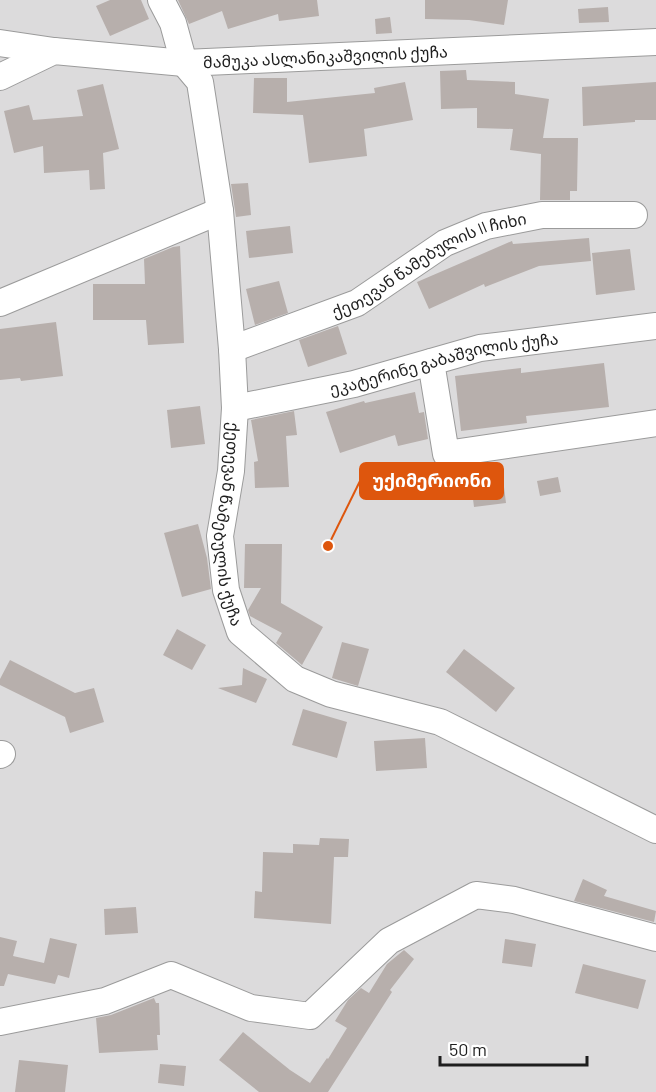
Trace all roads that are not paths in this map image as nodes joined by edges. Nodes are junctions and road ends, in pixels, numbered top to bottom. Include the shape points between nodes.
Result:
1 (160, 0) edge
2 (656, 42) edge
3 (0, 43) edge
4 (54, 51) junction
5 (184, 63) junction
6 (0, 77) edge
7 (220, 211) junction
8 (634, 215) dead end
9 (0, 303) edge
10 (656, 326) edge
11 (232, 349) junction
12 (431, 362) junction
13 (235, 408) junction
14 (656, 423) edge
15 (656, 831) edge
16 (656, 938) edge
17 (0, 1022) edge

1 - 5 street, ქეთევან წამებულის ქუჩა via 173,23
2 - 5 street, მამუკა ასლანიკაშვილის ქუჩა
3 - 4 street, მამუკა ასლანიკაშვილის ქუჩა
4 - 5 street, მამუკა ასლანიკაშვილის ქუჩა
4 - 6 street
5 - 7 street, ქეთევან წამებულის ქუჩა via 200,82
7 - 9 street
7 - 11 street, ქეთევან წამებულის ქუჩა
8 - 11 street, ქეთევან წამებულის II ჩიხი via 542,215 486,226 444,243 357,303
10 - 12 street, ეკატერინე გაბაშვილის ქუჩა via 480,348
11 - 13 street, ქეთევან წამებულის ქუჩა
12 - 13 street, ეკატერინე გაბაშვილის ქუჩა via 354,384
12 - 14 street via 446,454
13 - 15 street, ქეთევან წამებულის ქუჩა via 231,471 220,536 226,590 240,632 295,679 331,694 440,722
16 - 17 street via 514,900 476,895 389,941 310,1016 251,1008 171,975 105,1001

